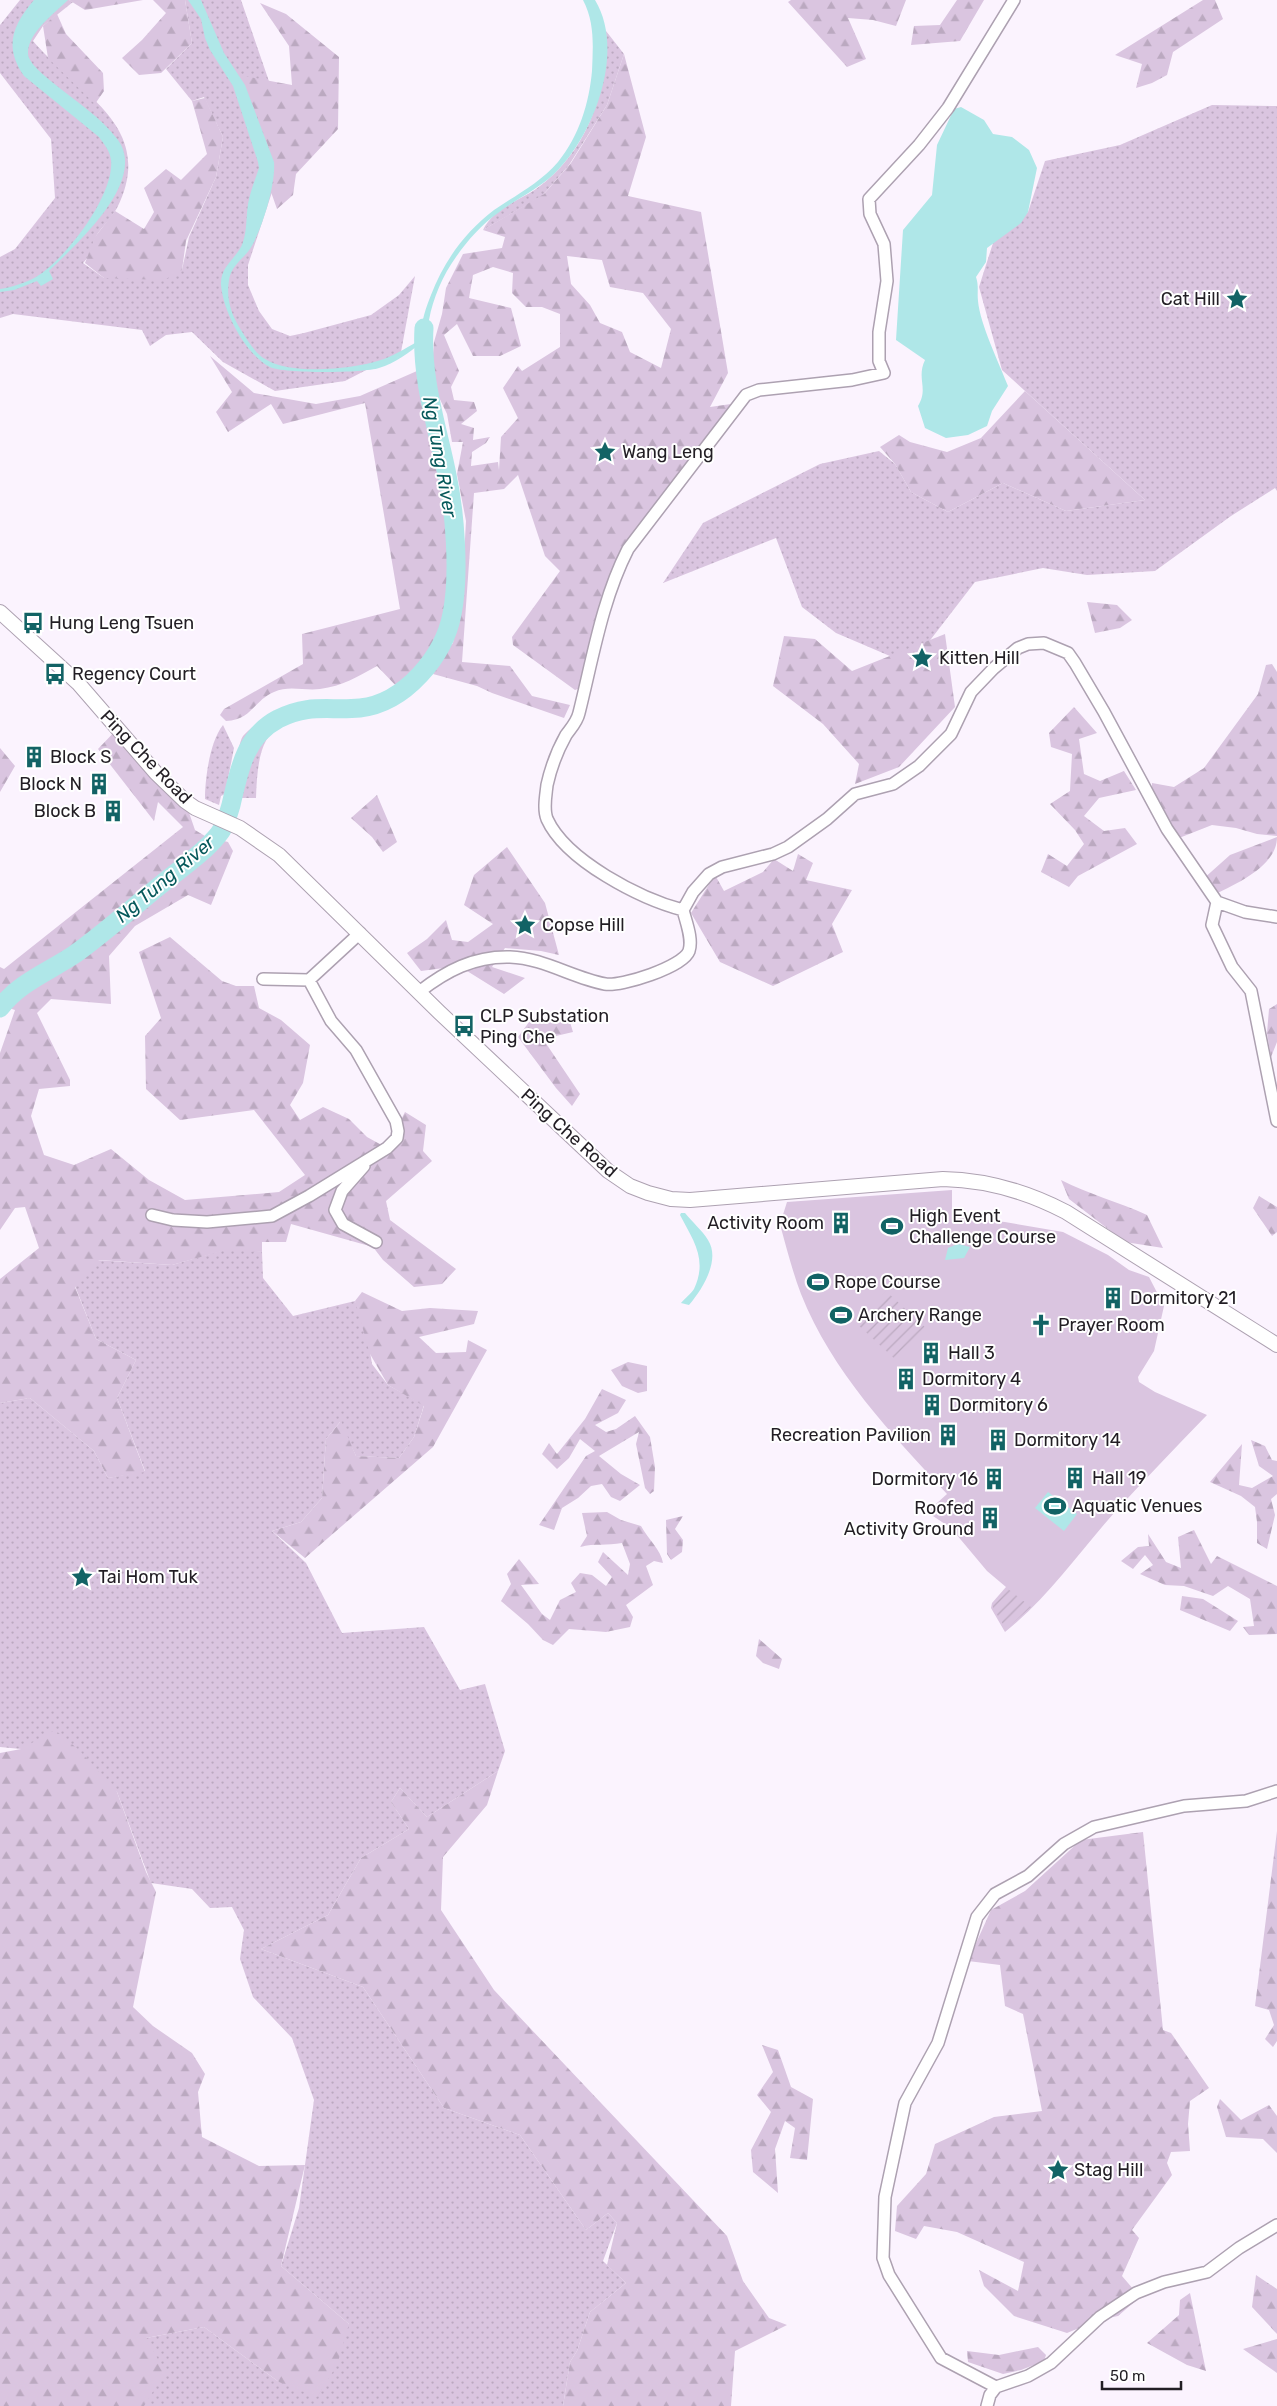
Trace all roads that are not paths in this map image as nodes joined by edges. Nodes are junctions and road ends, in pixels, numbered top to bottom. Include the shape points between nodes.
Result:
1 (1014, 0) edge
2 (0, 612) edge
3 (1217, 902) junction
4 (683, 910) junction
5 (1277, 917) edge
6 (360, 933) junction
7 (263, 979) dead end
8 (309, 980) junction
9 (419, 992) junction
10 (1277, 1121) edge
11 (372, 1158) junction
12 (152, 1215) dead end
13 (376, 1242) dead end
14 (1277, 1345) edge
15 (1277, 1791) edge
16 (1277, 2225) edge
17 (996, 2387) junction
18 (987, 2406) edge

1 - 4 street via 948,108 869,199 870,214 884,244 886,280 879,361 884,374 759,390 746,395 628,549 617,571 597,635 578,719 554,758 545,809 554,829 580,858 638,895
2 - 6 street, Ping Che Road via 78,684 156,773 185,801 240,828 280,855
3 - 4 street via 1166,829 1075,663 1068,653 1044,643 1018,648 994,668 971,692 951,734 918,766 892,784 856,794 788,847 709,874
3 - 5 street via 1245,912
3 - 10 street via 1212,925 1232,967 1251,991
4 - 9 street via 690,941 688,952 668,968 644,976 607,984 510,957 474,960 442,974
6 - 8 street
6 - 9 street, Ping Che Road
7 - 8 street
8 - 11 street via 331,1021 356,1050 396,1121 398,1131 394,1142
9 - 14 street, Ping Che Road via 599,1163 638,1190 664,1198 690,1200 930,1180 971,1180 994,1184 1026,1193 1066,1212
11 - 12 street via 272,1216 207,1222
11 - 13 street via 342,1191 335,1210 343,1224
15 - 17 street via 1246,1801 1184,1806 1094,1828 1064,1844 1028,1876 995,1894 977,1917 938,2043 905,2103 885,2197 883,2258 889,2275 941,2358
16 - 17 street via 1207,2272 1136,2292 1100,2317 1051,2363 1028,2376
17 - 18 street

